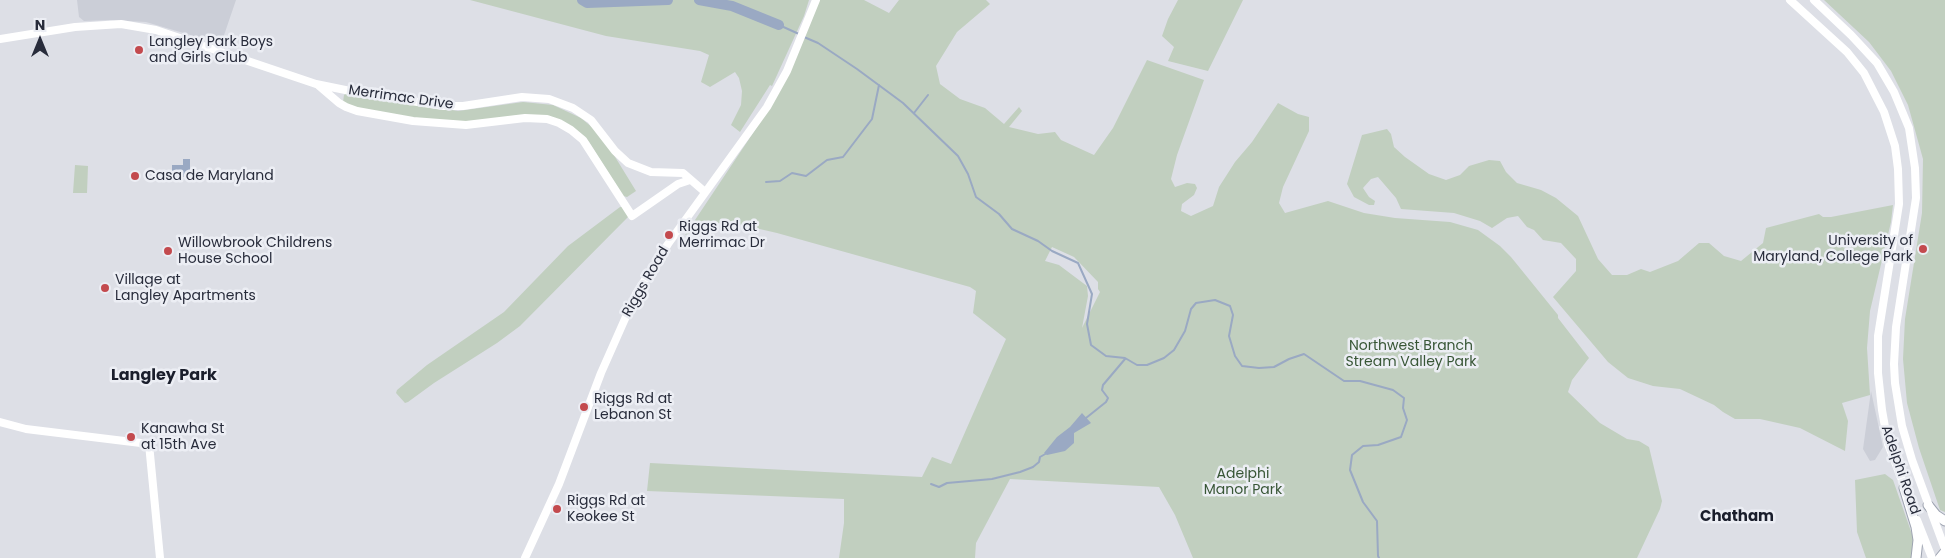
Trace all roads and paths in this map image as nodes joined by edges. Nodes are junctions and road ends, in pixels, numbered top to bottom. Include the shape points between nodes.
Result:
1 (816, 0) edge
2 (1790, 0) edge
3 (1814, 0) edge
4 (0, 34) edge
5 (24, 35) junction
6 (0, 38) edge
7 (316, 84) junction
8 (690, 180) junction
9 (705, 192) junction
10 (0, 422) edge
11 (1904, 488) junction
12 (1928, 505) junction
13 (1945, 521) edge
14 (1945, 550) edge
15 (160, 558) edge
16 (525, 558) edge
17 (1916, 558) edge
18 (1932, 558) edge
19 (1940, 558) edge

1 - 9 main road, Riggs Road via 799,46 767,108
2 - 11 main road, Adelphi Road via 1847,52 1864,73 1882,106 1895,146 1899,204 1879,328 1877,361 1886,432
3 - 12 main road, Adelphi Road via 1866,50 1886,76 1912,141 1916,198 1898,314 1894,364 1902,426
4 - 5 main road, Merrimac Drive
5 - 6 main road, Merrimac Drive
5 - 7 main road, Merrimac Drive via 107,24 133,25
7 - 8 main road, Merrimac Drive via 443,106 522,97 549,99 574,108 592,120 628,163 651,172 683,173
7 - 8 main road, Merrimac Drive via 346,107 413,121 466,125 525,118 559,123 583,140 632,216 678,184
8 - 9 main road
9 - 16 main road, Riggs Road via 648,273 628,310 559,484
10 - 15 main road via 26,429 149,444
11 - 17 main road via 1916,527
11 - 18 main road, Adelphi Road
12 - 13 main road
12 - 14 main road, Adelphi Road
14 - 19 main road

